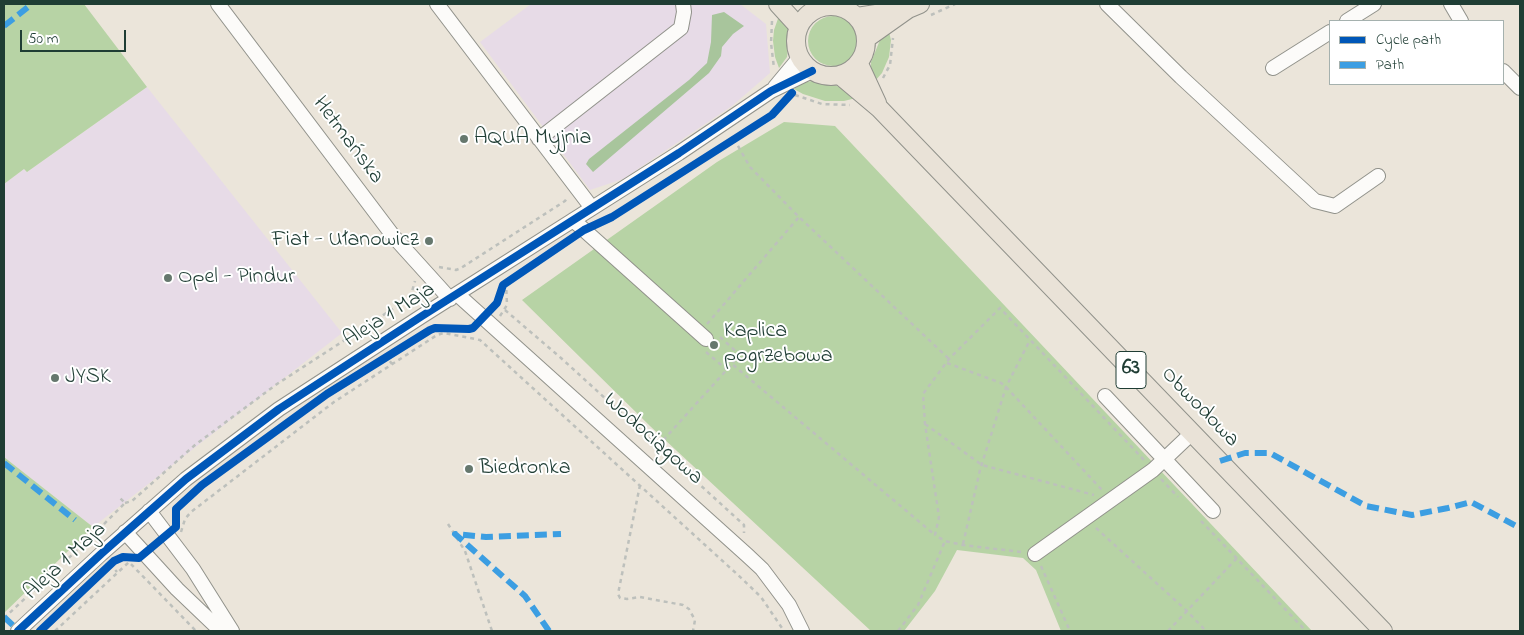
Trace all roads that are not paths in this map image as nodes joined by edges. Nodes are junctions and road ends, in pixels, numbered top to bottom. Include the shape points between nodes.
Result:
1 (218, 4) edge
2 (437, 4) edge
3 (683, 4) edge
4 (778, 4) edge
5 (1107, 4) edge
6 (1374, 4) edge
7 (1450, 4) edge
8 (839, 5) edge
9 (914, 6) edge
10 (804, 8) edge
11 (857, 17) junction
12 (1349, 20) edge
13 (1460, 20) edge
14 (799, 27) junction
15 (1329, 33) edge
16 (867, 38) junction
17 (800, 57) junction
18 (859, 64) junction
19 (1272, 68) dead end
20 (812, 71) junction
21 (1504, 72) edge
22 (841, 76) junction
23 (1520, 88) edge
24 (771, 91) junction
25 (879, 108) junction
26 (539, 138) junction
27 (1378, 176) dead end
28 (592, 208) junction
29 (573, 220) junction
30 (453, 296) junction
31 (710, 333) road end
32 (1105, 396) dead end
33 (1192, 433) junction
34 (1164, 459) junction
35 (149, 511) junction
36 (1213, 511) dead end
37 (125, 532) junction
38 (1035, 554) road end
39 (18, 631) edge
40 (221, 631) edge
41 (232, 631) edge
42 (802, 631) edge
43 (1384, 631) edge

1 - 30 street, Hetmańska via 394,237
2 - 26 street
3 - 26 street via 681,28
4 - 14 main road
5 - 27 street via 1315,201 1335,206
6 - 12 street
7 - 13 street
8 - 10 main road
8 - 11 main road
9 - 11 main road
9 - 16 main road
10 - 14 main road via 804,19
11 - 16 main road
14 - 17 main road via 796,42
15 - 19 street
16 - 18 main road via 867,47
17 - 20 main road
17 - 24 street, Aleja 1 Maja
18 - 22 main road
18 - 25 main road, Obwodowa / 63
20 - 22 main road via 821,76
20 - 24 street, Aleja 1 Maja
21 - 23 street
22 - 25 main road, Obwodowa / 63
24 - 28 street, Aleja 1 Maja
25 - 33 main road, Obwodowa / 63
26 - 28 street
28 - 29 street, Aleja 1 Maja
29 - 30 street, Aleja 1 Maja
29 - 31 street
30 - 35 street, Aleja 1 Maja via 278,409
30 - 42 street, Wodociągowa via 483,317 757,565 789,605
32 - 34 street
33 - 34 street
33 - 43 main road, Obwodowa / 63
34 - 36 street
34 - 38 street
35 - 37 street, Aleja 1 Maja
35 - 41 street via 193,569
37 - 39 street, Aleja 1 Maja
37 - 40 street via 176,589

